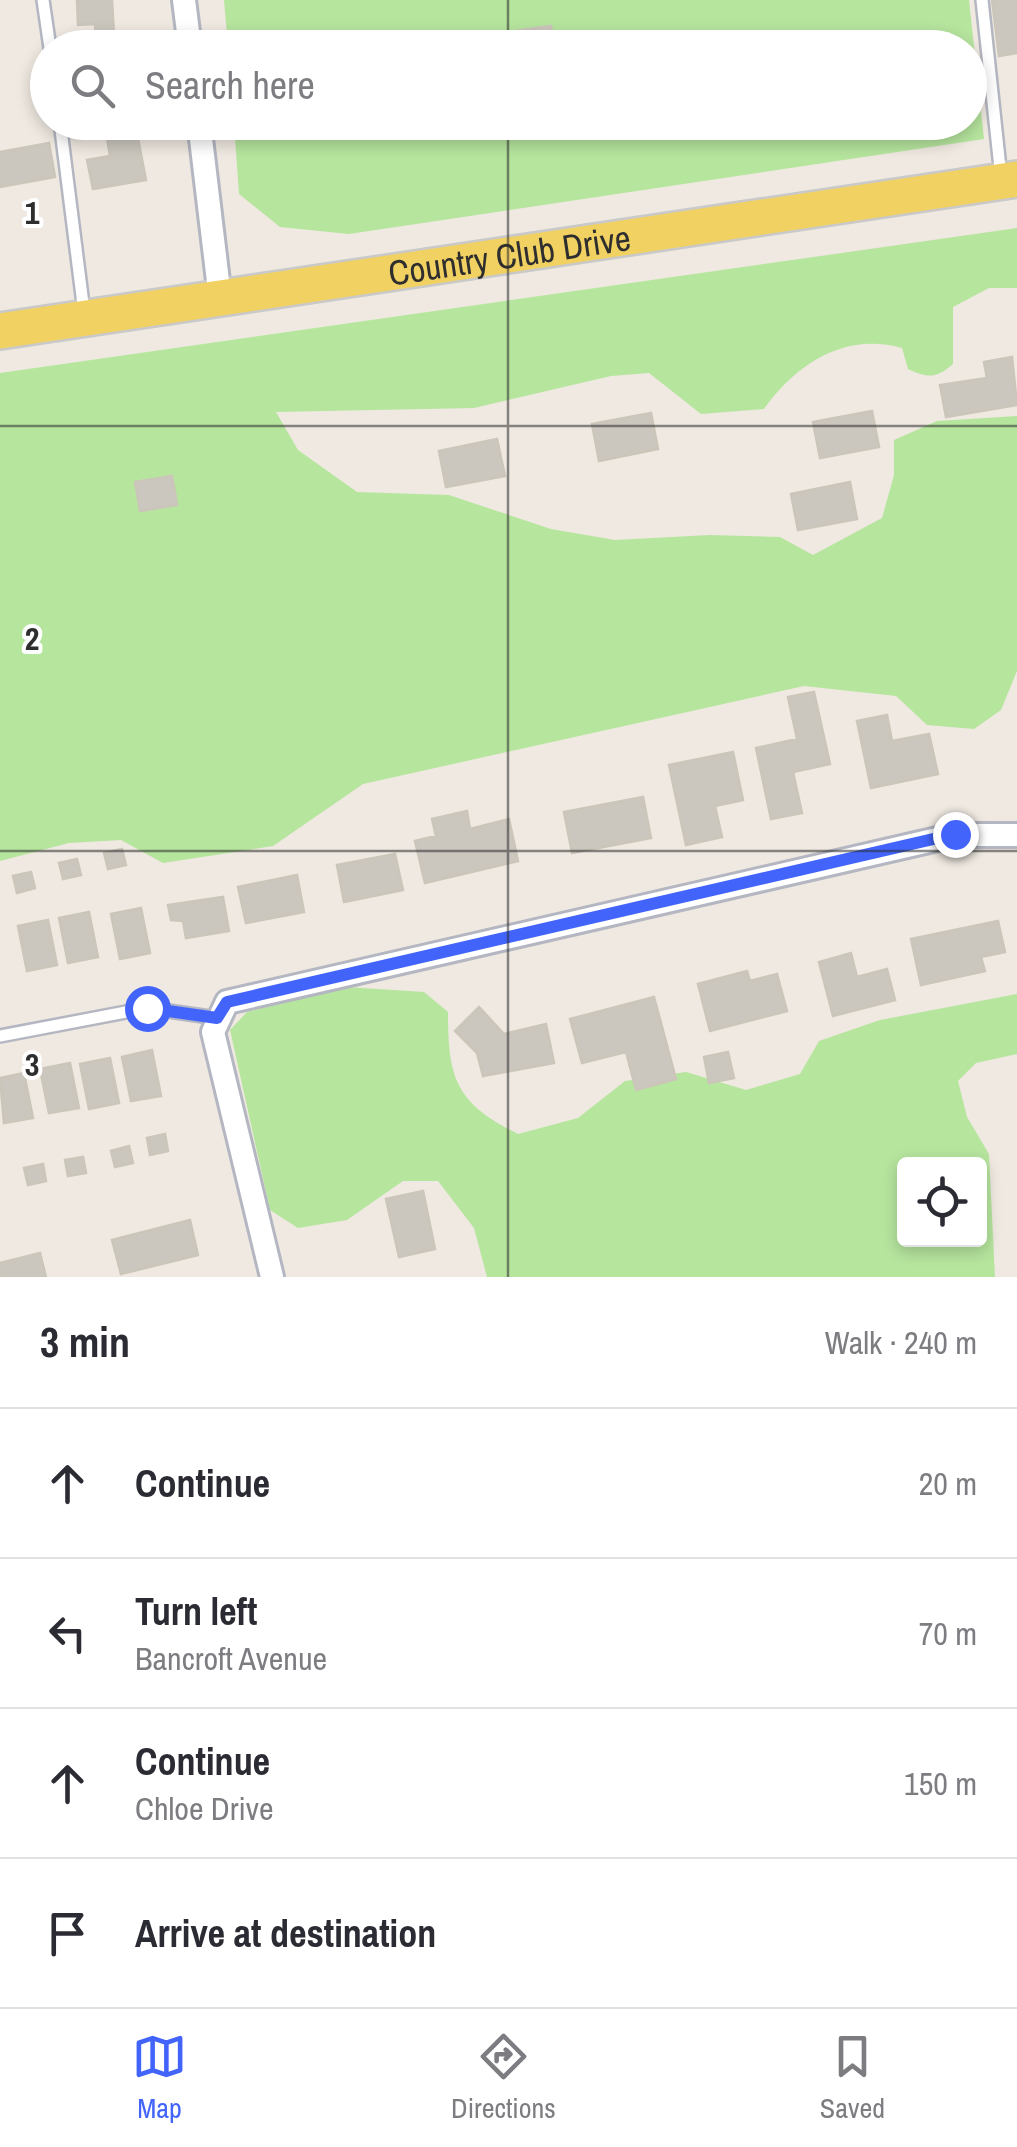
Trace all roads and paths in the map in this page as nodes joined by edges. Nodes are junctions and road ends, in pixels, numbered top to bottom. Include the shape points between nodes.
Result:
1 (44, 0) edge
2 (184, 0) edge
3 (982, 0) edge
4 (48, 30) edge
5 (188, 30) edge
6 (986, 30) edge
7 (987, 33) edge
8 (62, 140) edge
9 (201, 140) edge
10 (1009, 180) edge
11 (220, 298) junction
12 (85, 318) junction
13 (0, 331) edge
14 (1017, 835) edge
15 (217, 1018) junction
16 (0, 1036) edge
17 (272, 1277) edge

1 - 4 lane
2 - 5 street
3 - 6 lane
7 - 10 lane
8 - 12 lane
9 - 11 street
10 - 11 main road, Country Club Drive
11 - 12 main road, Country Club Drive
12 - 13 main road, Country Club Drive
14 - 15 street via 955,834 227,1002
15 - 16 lane via 147,1008
15 - 17 street via 213,1032

